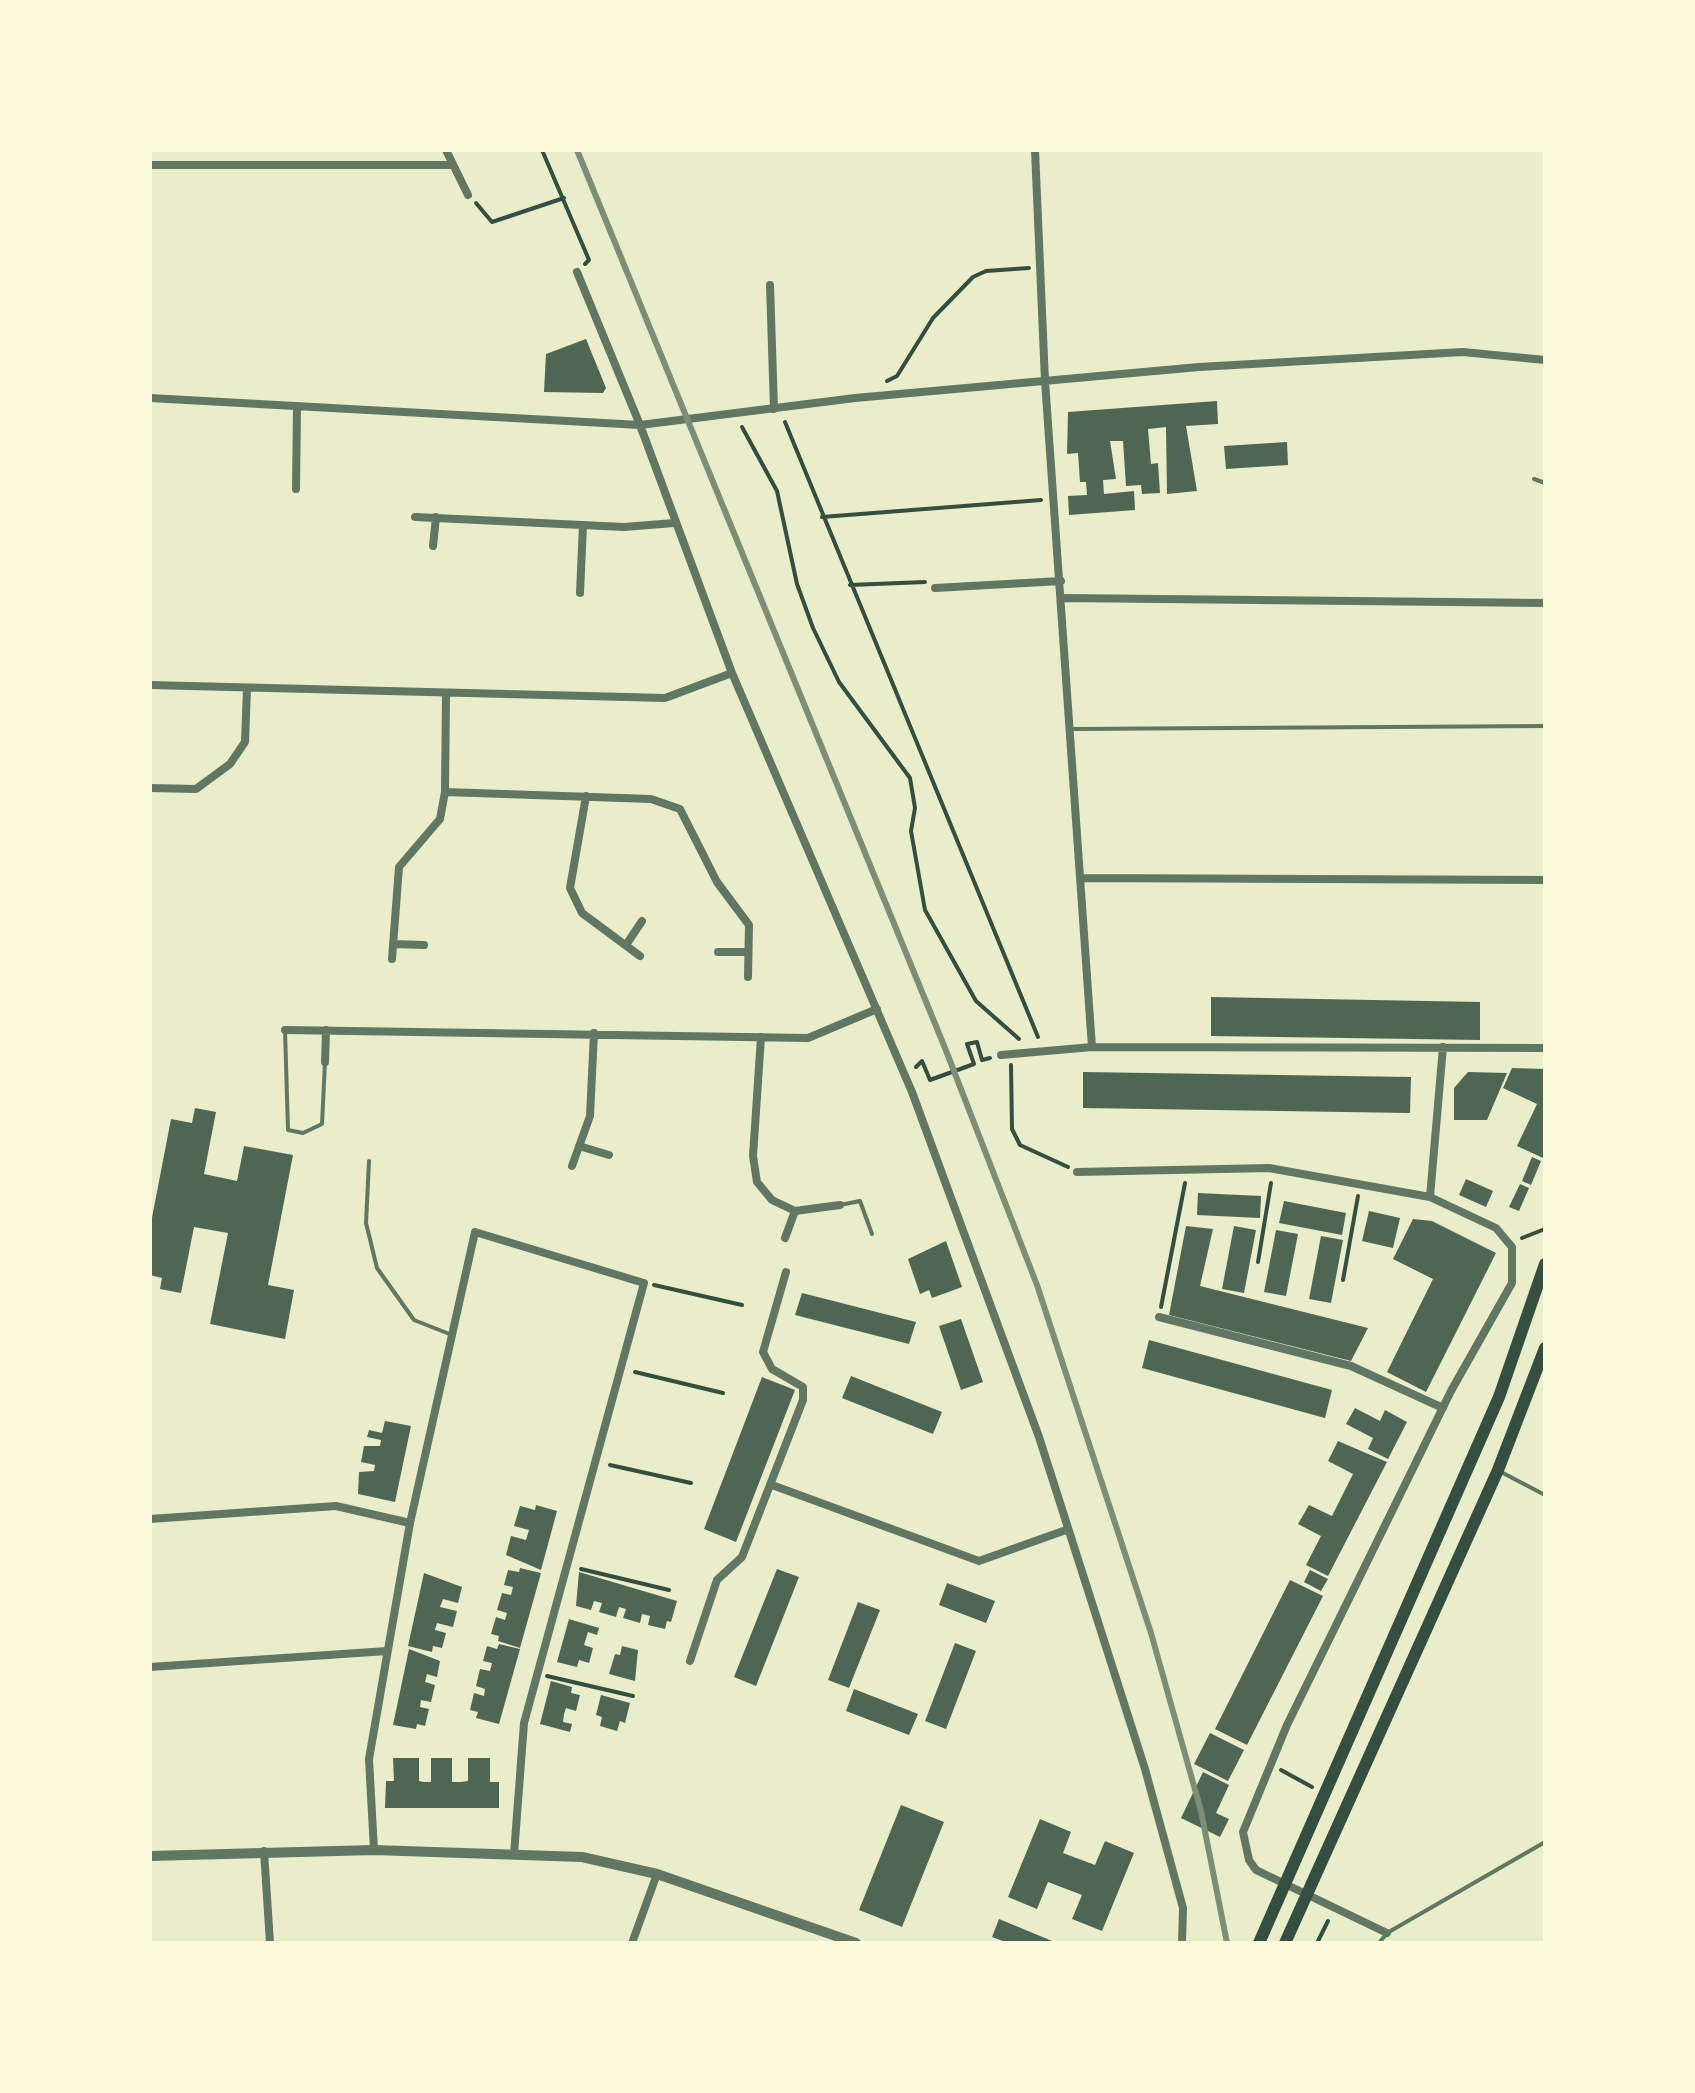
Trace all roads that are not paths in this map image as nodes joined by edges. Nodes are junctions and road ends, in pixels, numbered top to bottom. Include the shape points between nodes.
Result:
1 (446, 150) edge
2 (1035, 150) edge
3 (150, 165) edge
4 (450, 165) junction
5 (468, 195) road end
6 (577, 272) road end
7 (770, 285) dead end
8 (1545, 360) edge
9 (1045, 381) junction
10 (150, 398) edge
11 (297, 407) junction
12 (778, 408) junction
13 (640, 424) junction
14 (1534, 479) dead end
15 (1545, 483) edge
16 (296, 489) dead end
17 (415, 517) dead end
18 (436, 518) junction
19 (674, 524) junction
20 (582, 525) junction
21 (433, 546) dead end
22 (1061, 581) junction
23 (935, 588) road end
24 (580, 593) dead end
25 (1064, 598) junction
26 (1545, 602) edge
27 (732, 672) junction
28 (150, 685) edge
29 (246, 688) junction
30 (446, 693) junction
31 (1545, 726) edge
32 (1072, 729) junction
33 (150, 788) edge
34 (445, 792) junction
35 (586, 796) junction
36 (1082, 878) junction
37 (1545, 880) edge
38 (642, 921) dead end
39 (393, 944) junction
40 (424, 945) dead end
41 (626, 945) junction
42 (718, 952) dead end
43 (748, 952) junction
44 (640, 956) dead end
45 (392, 958) dead end
46 (748, 977) dead end
47 (877, 1009) junction
48 (285, 1030) joint
49 (326, 1030) junction
50 (594, 1033) junction
51 (762, 1037) junction
52 (1092, 1047) junction
53 (1443, 1047) junction
54 (1545, 1048) edge
55 (1001, 1056) road end
56 (324, 1062) joint
57 (579, 1146) junction
58 (608, 1155) dead end
59 (369, 1161) dead end
60 (572, 1166) dead end
61 (1077, 1172) road end
62 (1430, 1197) junction
63 (840, 1205) joint
64 (795, 1211) junction
65 (872, 1234) dead end
66 (785, 1238) dead end
67 (1545, 1264) edge
68 (786, 1272) dead end
69 (1159, 1318) road end
70 (452, 1335) junction
71 (1545, 1348) edge
72 (1443, 1408) junction
73 (1498, 1470) junction
74 (772, 1485) junction
75 (1545, 1496) edge
76 (150, 1519) edge
77 (410, 1522) junction
78 (1066, 1530) junction
79 (387, 1651) junction
80 (690, 1661) dead end
81 (150, 1667) edge
82 (1545, 1842) edge
83 (264, 1850) junction
84 (374, 1850) junction
85 (514, 1854) junction
86 (150, 1856) edge
87 (657, 1874) junction
88 (1387, 1933) junction
89 (849, 1942) edge
90 (270, 1943) edge
91 (632, 1943) edge
92 (1182, 1943) edge
93 (1259, 1943) edge
94 (1285, 1943) edge
95 (1379, 1943) edge

1 - 4 street
2 - 9 street
3 - 4 street
4 - 5 street
6 - 13 street
7 - 12 street
8 - 9 street via 1394,354
9 - 12 street
9 - 22 street
10 - 11 street
11 - 13 street
11 - 16 street
12 - 13 street
13 - 19 street
14 - 15 lane
17 - 18 street
18 - 20 street
18 - 21 street
19 - 20 street
19 - 27 street
20 - 24 street
22 - 23 street
22 - 25 street
25 - 26 street
25 - 32 street
27 - 30 street via 664,698
27 - 47 street
28 - 29 street
29 - 30 street
29 - 33 street via 244,742 230,764 196,789
30 - 34 street
31 - 32 lane
32 - 36 street
34 - 35 street
34 - 39 street via 440,818 399,867
35 - 41 street via 570,888 582,913
35 - 43 street via 652,799 680,809 748,925
36 - 37 street
36 - 52 street
38 - 41 street
39 - 40 street
39 - 45 street
41 - 44 street
42 - 43 street
43 - 46 street
47 - 51 street via 808,1038
47 - 78 street via 1039,1438
48 - 49 street
48 - 56 lane via 288,1130 303,1134 322,1124
49 - 50 street
49 - 56 street
50 - 51 street
50 - 57 street via 590,1116
51 - 64 street via 758,1182 772,1200
52 - 53 street
52 - 55 street
53 - 54 street
53 - 62 street
57 - 58 street
57 - 60 street
59 - 70 lane via 366,1223 376,1268 414,1320
61 - 62 street via 1274,1169
62 - 72 street via 1496,1228 1510,1245 1512,1282
63 - 64 street
63 - 65 lane via 860,1201
64 - 66 street
67 - 93 main road via 1499,1397
68 - 74 street via 763,1352 772,1369 798,1382 804,1393
69 - 72 street via 1350,1366
70 - 77 street
70 - 85 street via 475,1232 644,1282 524,1724
71 - 73 main road
72 - 88 street via 1243,1832 1256,1870
73 - 75 lane
73 - 94 main road
74 - 78 street via 978,1560
74 - 80 street via 742,1557 718,1580
76 - 77 street via 336,1506
77 - 79 street
78 - 92 street via 1146,1769 1183,1908
79 - 81 street
79 - 84 street via 369,1759
82 - 88 lane
83 - 84 street
83 - 86 street
83 - 90 street
84 - 85 street
85 - 87 street via 582,1858
87 - 89 street
87 - 91 street
88 - 95 lane

